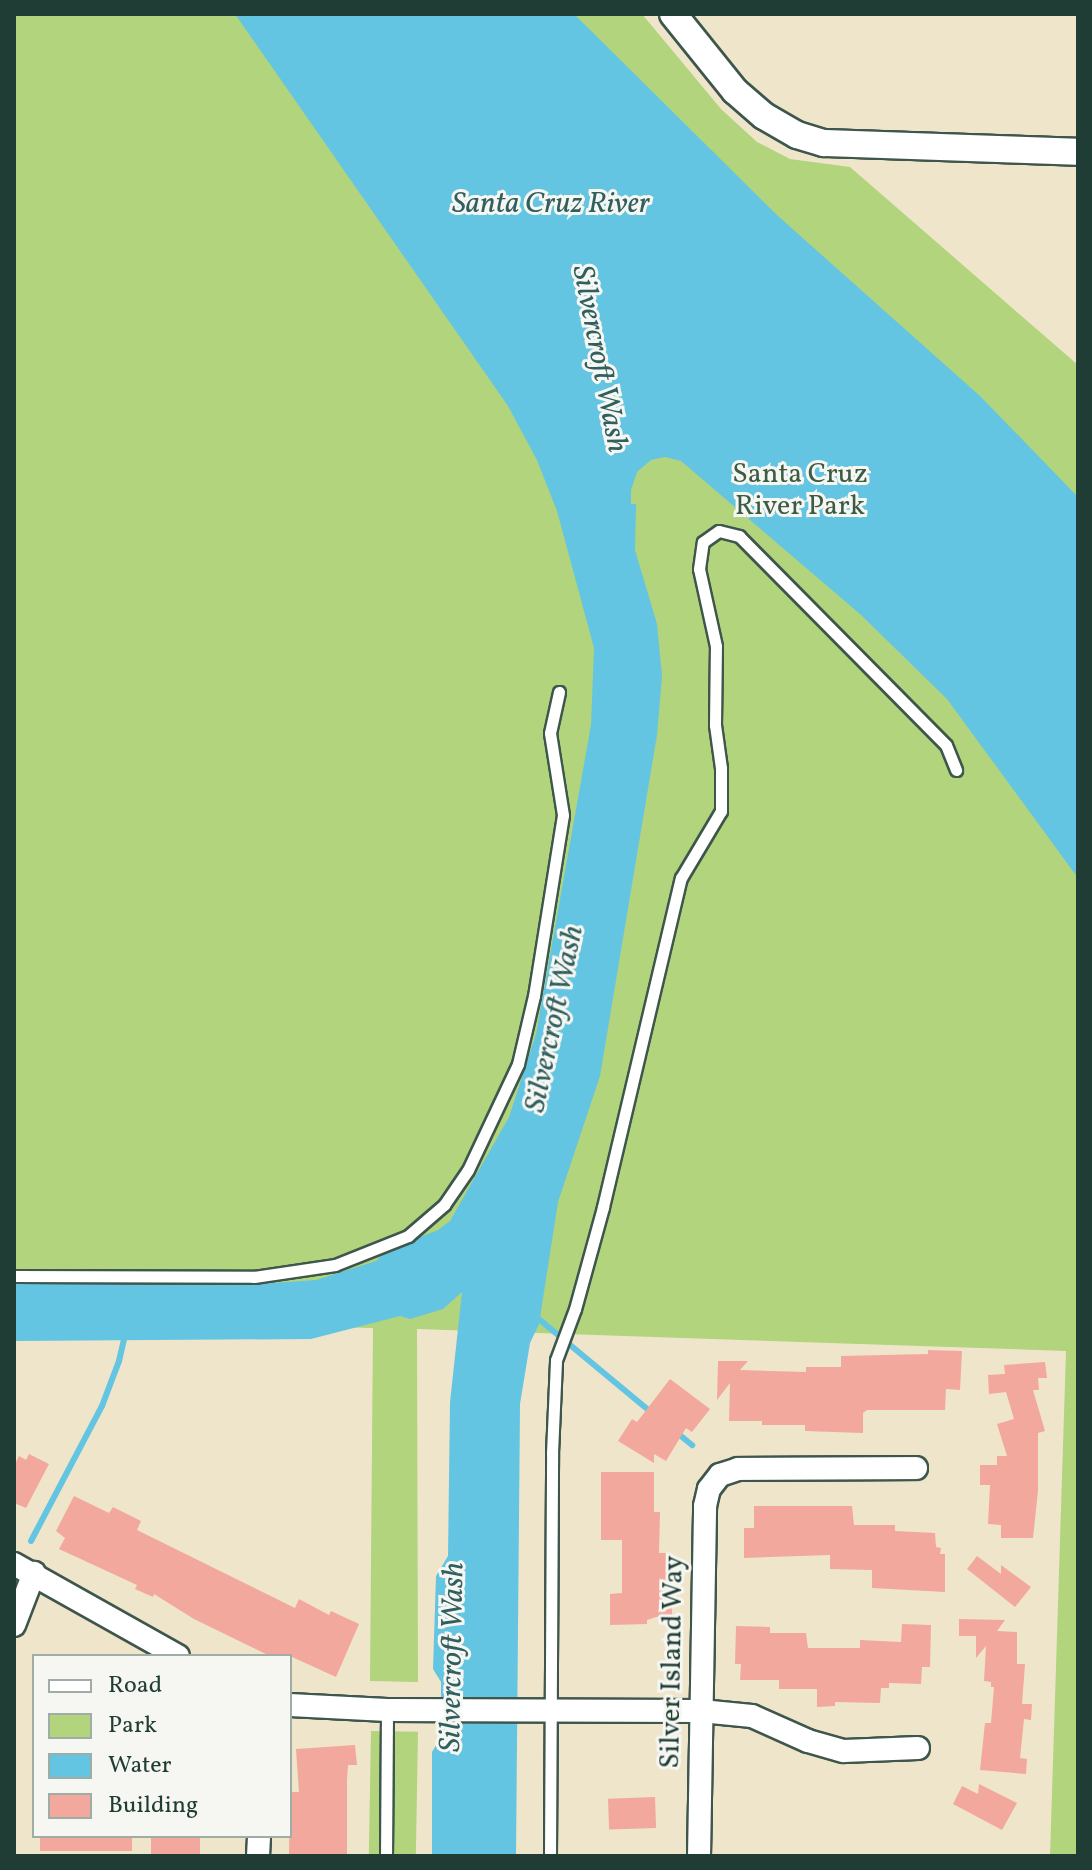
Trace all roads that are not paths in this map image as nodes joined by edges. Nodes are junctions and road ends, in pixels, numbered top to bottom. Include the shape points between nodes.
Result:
1 (673, 14) edge
2 (1078, 152) edge
3 (559, 692) dead end
4 (956, 770) dead end
5 (14, 1276) edge
6 (916, 1468) dead end
7 (24, 1569) edge
8 (14, 1625) edge
9 (174, 1654) edge
10 (292, 1705) edge
11 (550, 1708) junction
12 (387, 1710) junction
13 (701, 1711) junction
14 (918, 1748) dead end
15 (386, 1856) edge
16 (550, 1856) edge
17 (699, 1856) edge

1 - 2 street via 744,99 797,135 824,143
3 - 5 lane via 550,733 563,815 531,1009 518,1064 468,1170 444,1205 408,1236 335,1265 254,1277
4 - 11 lane via 946,745 739,536 719,531 703,542 699,569 716,646 721,811 681,878 603,1207 556,1360
6 - 13 street, Silver Island Way via 759,1468 715,1475 705,1506
7 - 8 street
7 - 9 street
10 - 12 street
11 - 12 street
11 - 13 street
11 - 16 lane
12 - 15 lane
13 - 14 street via 752,1716 844,1751
13 - 17 street, Silver Island Way

